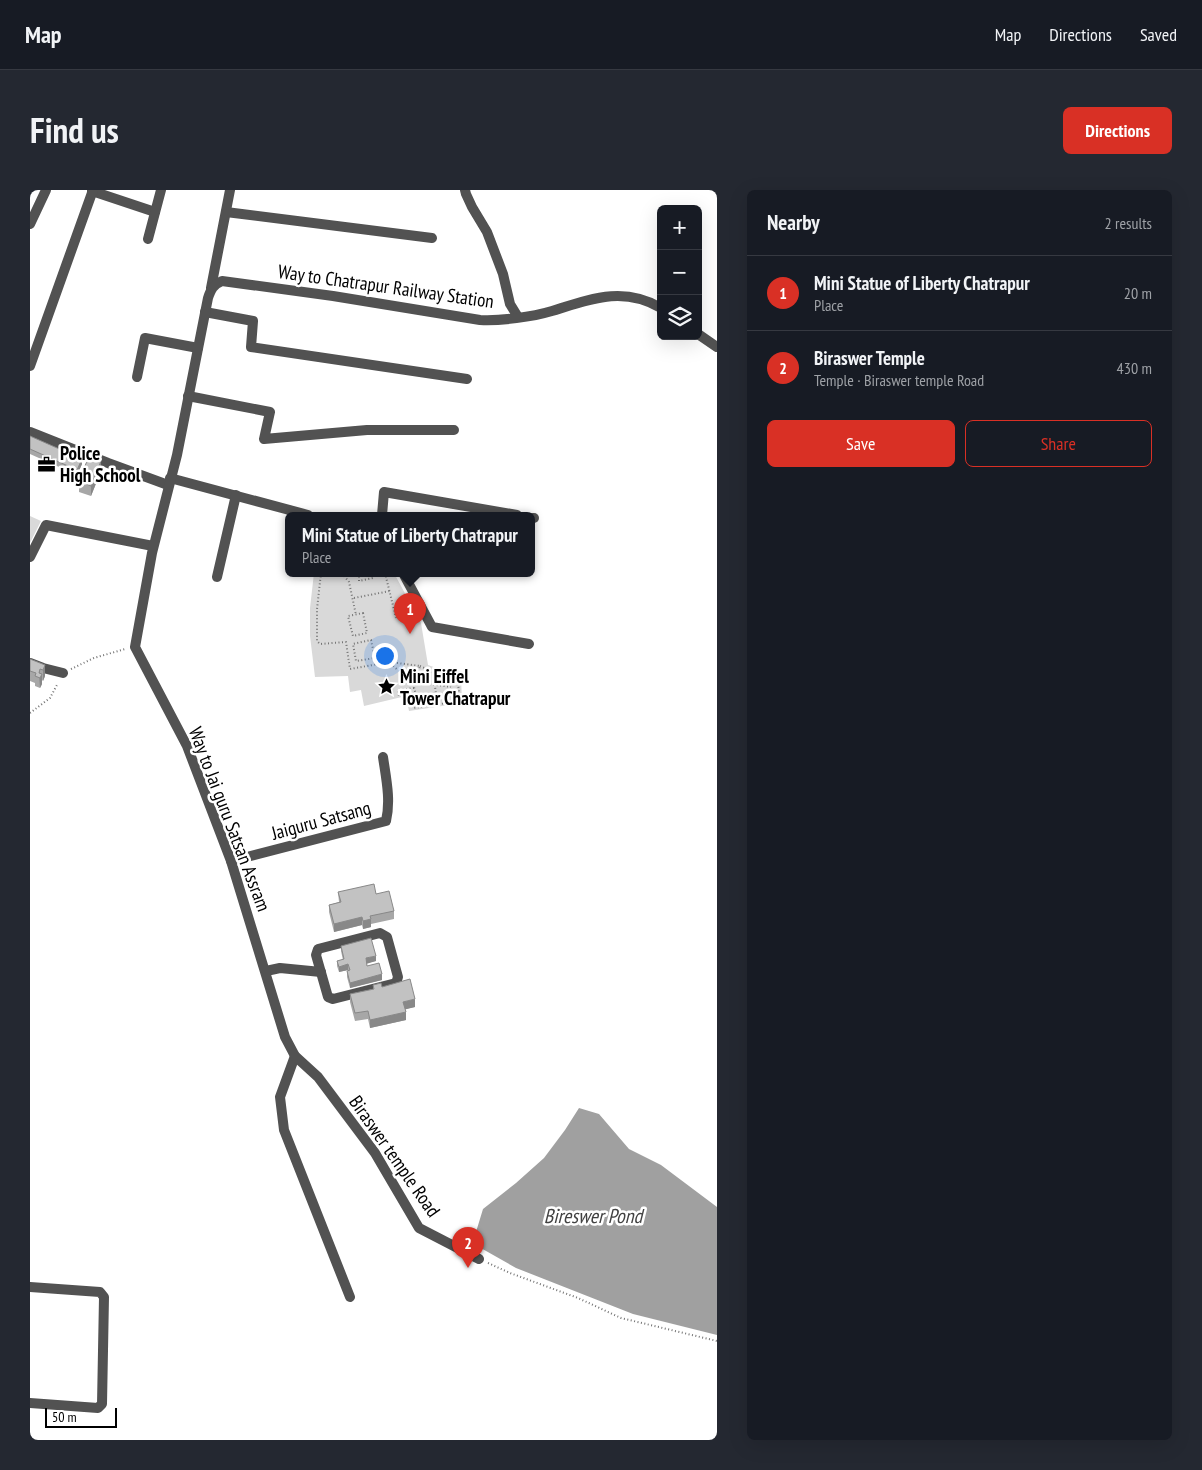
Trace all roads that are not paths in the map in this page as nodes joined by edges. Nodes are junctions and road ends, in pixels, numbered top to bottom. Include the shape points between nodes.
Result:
1 (46, 190) edge
2 (161, 190) edge
3 (230, 190) edge
4 (466, 190) edge
5 (92, 191) edge
6 (155, 212) junction
7 (226, 212) junction
8 (30, 224) edge
9 (432, 238) dead end
10 (148, 239) dead end
11 (211, 288) junction
12 (657, 306) edge
13 (205, 312) junction
14 (518, 317) junction
15 (702, 337) edge
16 (717, 347) edge
17 (198, 348) junction
18 (30, 366) edge
19 (137, 377) dead end
20 (467, 379) dead end
21 (188, 396) junction
22 (454, 430) dead end
23 (30, 432) edge
24 (169, 481) junction
25 (236, 495) junction
26 (297, 512) edge
27 (382, 512) edge
28 (500, 512) edge
29 (153, 546) junction
30 (30, 557) edge
31 (217, 577) dead end
32 (405, 577) edge
33 (529, 644) dead end
34 (30, 663) edge
35 (63, 673) road end
36 (382, 757) dead end
37 (231, 861) junction
38 (266, 971) junction
39 (321, 972) junction
40 (295, 1056) junction
41 (479, 1259) road end
42 (30, 1287) edge
43 (350, 1297) dead end
44 (30, 1403) edge

1 - 8 street
2 - 6 street
3 - 7 street
4 - 14 street via 487,232 510,304
5 - 6 street
5 - 18 street
6 - 10 street
7 - 9 street
7 - 11 street
11 - 13 street
11 - 14 street, Way to Chatrapur Railway Station via 222,281 480,320
12 - 14 street, Way to Chatrapur Railway Station via 633,297 610,295
13 - 17 street
13 - 20 street via 253,321 251,347
15 - 16 street
17 - 19 street via 145,338
17 - 21 street
21 - 22 street via 270,412 264,439 367,430
21 - 24 street
23 - 24 street via 108,463
24 - 25 street
24 - 29 street
25 - 26 street
25 - 31 street
27 - 28 street via 384,492
29 - 30 street via 46,525
29 - 37 street, Way to Jai guru Satsan Assram via 135,647 187,746
32 - 33 street via 432,628
34 - 35 street
36 - 37 street, Jaiguru Satsang via 388,790 386,821
37 - 38 street, Way to Jai guru Satsan Assram
38 - 39 street via 280,968
38 - 40 street, Way to Jai guru Satsan Assram via 285,1037
39 - 39 street via 328,997 333,999 396,983 398,977 388,936 380,933 318,949 316,955
40 - 41 street, Biraswer temple Road via 318,1077 375,1153 419,1228
40 - 43 street via 280,1097 284,1130
42 - 44 street via 100,1292 104,1296 102,1404 98,1408

